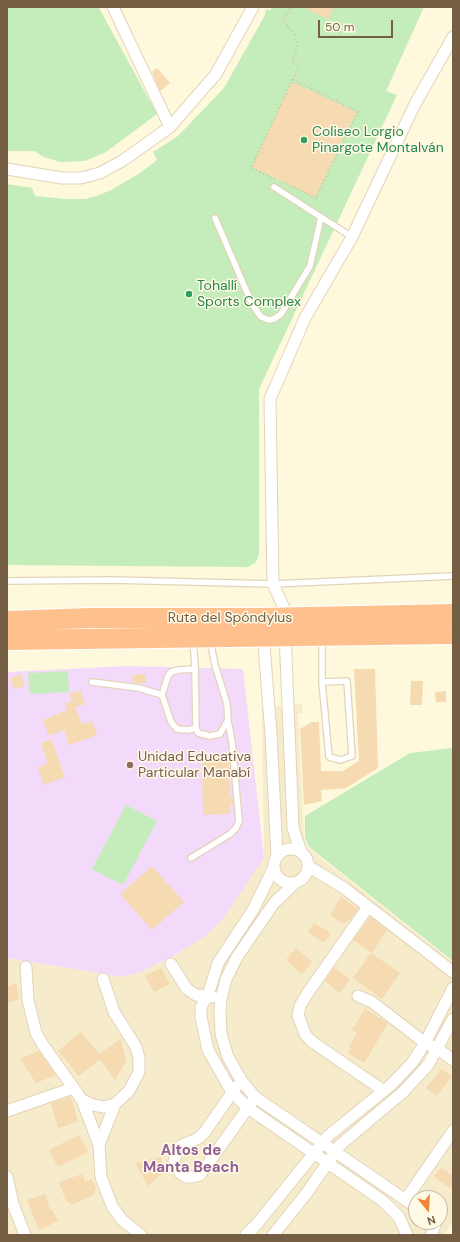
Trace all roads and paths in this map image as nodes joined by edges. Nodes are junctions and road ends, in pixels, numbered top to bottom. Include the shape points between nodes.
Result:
1 (113, 7) edge
2 (253, 7) edge
3 (291, 7) edge
4 (453, 37) edge
5 (292, 79) junction
6 (170, 127) junction
7 (7, 169) edge
8 (274, 187) dead end
9 (321, 217) junction
10 (215, 218) dead end
11 (352, 237) junction
12 (453, 576) edge
13 (7, 581) edge
14 (273, 584) junction
15 (453, 614) edge
16 (262, 618) junction
17 (284, 618) junction
18 (7, 622) edge
19 (453, 634) edge
20 (285, 637) junction
21 (322, 637) junction
22 (201, 638) junction
23 (263, 638) junction
24 (7, 640) edge
25 (195, 668) junction
26 (92, 682) dead end
27 (322, 682) junction
28 (286, 687) junction
29 (267, 688) junction
30 (162, 695) junction
31 (228, 720) junction
32 (196, 728) junction
33 (270, 734) junction
34 (290, 734) junction
35 (301, 852) junction
36 (191, 858) dead end
37 (275, 862) junction
38 (308, 866) junction
39 (295, 883) junction
40 (368, 907) junction
41 (232, 940) junction
42 (245, 947) junction
43 (171, 964) dead end
44 (26, 967) dead end
45 (453, 972) edge
46 (103, 979) dead end
47 (453, 988) edge
48 (208, 995) junction
49 (358, 996) dead end
50 (221, 999) junction
51 (453, 1019) edge
52 (425, 1043) junction
53 (438, 1049) junction
54 (453, 1060) edge
55 (241, 1080) junction
56 (73, 1088) junction
57 (232, 1092) junction
58 (382, 1092) junction
59 (255, 1097) junction
60 (82, 1100) junction
61 (390, 1103) junction
62 (114, 1104) junction
63 (248, 1108) junction
64 (7, 1111) edge
65 (453, 1131) edge
66 (322, 1142) junction
67 (99, 1145) junction
68 (336, 1152) junction
69 (314, 1154) junction
70 (327, 1164) junction
71 (369, 1175) junction
72 (7, 1176) edge
73 (361, 1187) junction
74 (406, 1199) joint
75 (26, 1235) edge
76 (141, 1235) edge
77 (246, 1235) edge
78 (273, 1235) edge
79 (407, 1235) edge

1 - 6 street
2 - 6 street via 216,74
3 - 5 path via 283,21 294,32 297,40 292,63 299,66
4 - 11 street via 415,104
5 - 5 path via 251,168 316,198 358,112
6 - 7 street via 122,161 100,173 81,178 62,178
8 - 9 lane
9 - 10 lane via 310,266 281,314 269,320 261,317 252,304
9 - 11 lane
11 - 14 street via 304,318 270,399
12 - 14 lane
13 - 14 lane via 112,580
14 - 17 street via 284,608
15 - 17 highway, Ruta del Spóndylus
16 - 17 highway, Ruta del Spóndylus
16 - 18 highway, Ruta del Spóndylus via 90,618
16 - 23 street
17 - 20 street
19 - 21 highway, Ruta del Spóndylus
20 - 21 highway, Ruta del Spóndylus
20 - 23 highway, Ruta del Spóndylus
20 - 28 street
21 - 27 lane
22 - 23 highway, Ruta del Spóndylus
22 - 24 highway, Ruta del Spóndylus
22 - 25 lane
22 - 31 lane via 215,665 227,704
23 - 29 street
25 - 30 lane via 171,672
25 - 32 lane
26 - 30 lane via 139,688
27 - 27 lane via 329,757 341,760 352,756 347,681
28 - 29 street
28 - 34 street
29 - 33 street
30 - 32 lane via 171,722 178,730
31 - 32 lane via 220,734 203,735 198,733
31 - 36 lane via 239,821 230,834
33 - 34 street
33 - 37 street
34 - 35 street via 293,828
35 - 37 street via 291,849 281,853
35 - 38 street via 308,861
37 - 39 street via 278,878 283,882
37 - 41 street via 253,910
38 - 39 street via 304,877
38 - 40 street via 344,888
39 - 42 street via 274,903
40 - 45 street
40 - 58 street via 307,994 298,1015 305,1034 312,1041
41 - 42 street
41 - 48 street via 214,972
42 - 50 street via 226,979
43 - 48 street via 187,989 196,994
44 - 56 street via 28,1000 36,1033
46 - 62 street via 112,1006 130,1035 139,1058 139,1072 134,1083
47 - 52 street
48 - 50 street
48 - 57 street via 201,1007 208,1050
49 - 52 street via 372,1002
50 - 55 street via 221,1034 228,1057
51 - 53 street
52 - 53 street
52 - 58 street via 402,1074
53 - 54 street
53 - 61 street via 414,1082
55 - 57 street
55 - 59 street
56 - 60 street
56 - 64 street
57 - 63 street
57 - 63 street via 204,1133 178,1149 174,1161 180,1173 192,1178 200,1175
58 - 61 street
58 - 66 street
59 - 63 street
59 - 66 street
60 - 62 street via 93,1106 104,1107
60 - 67 street
61 - 68 street via 340,1145
62 - 67 street
63 - 69 street
65 - 74 street
66 - 68 street
66 - 69 street
67 - 76 street via 101,1177 112,1206 122,1220
68 - 70 street
68 - 71 street
69 - 70 street
69 - 77 street
70 - 73 street
70 - 78 street
71 - 73 street
71 - 74 street
72 - 75 street via 13,1204
73 - 79 street via 391,1207

